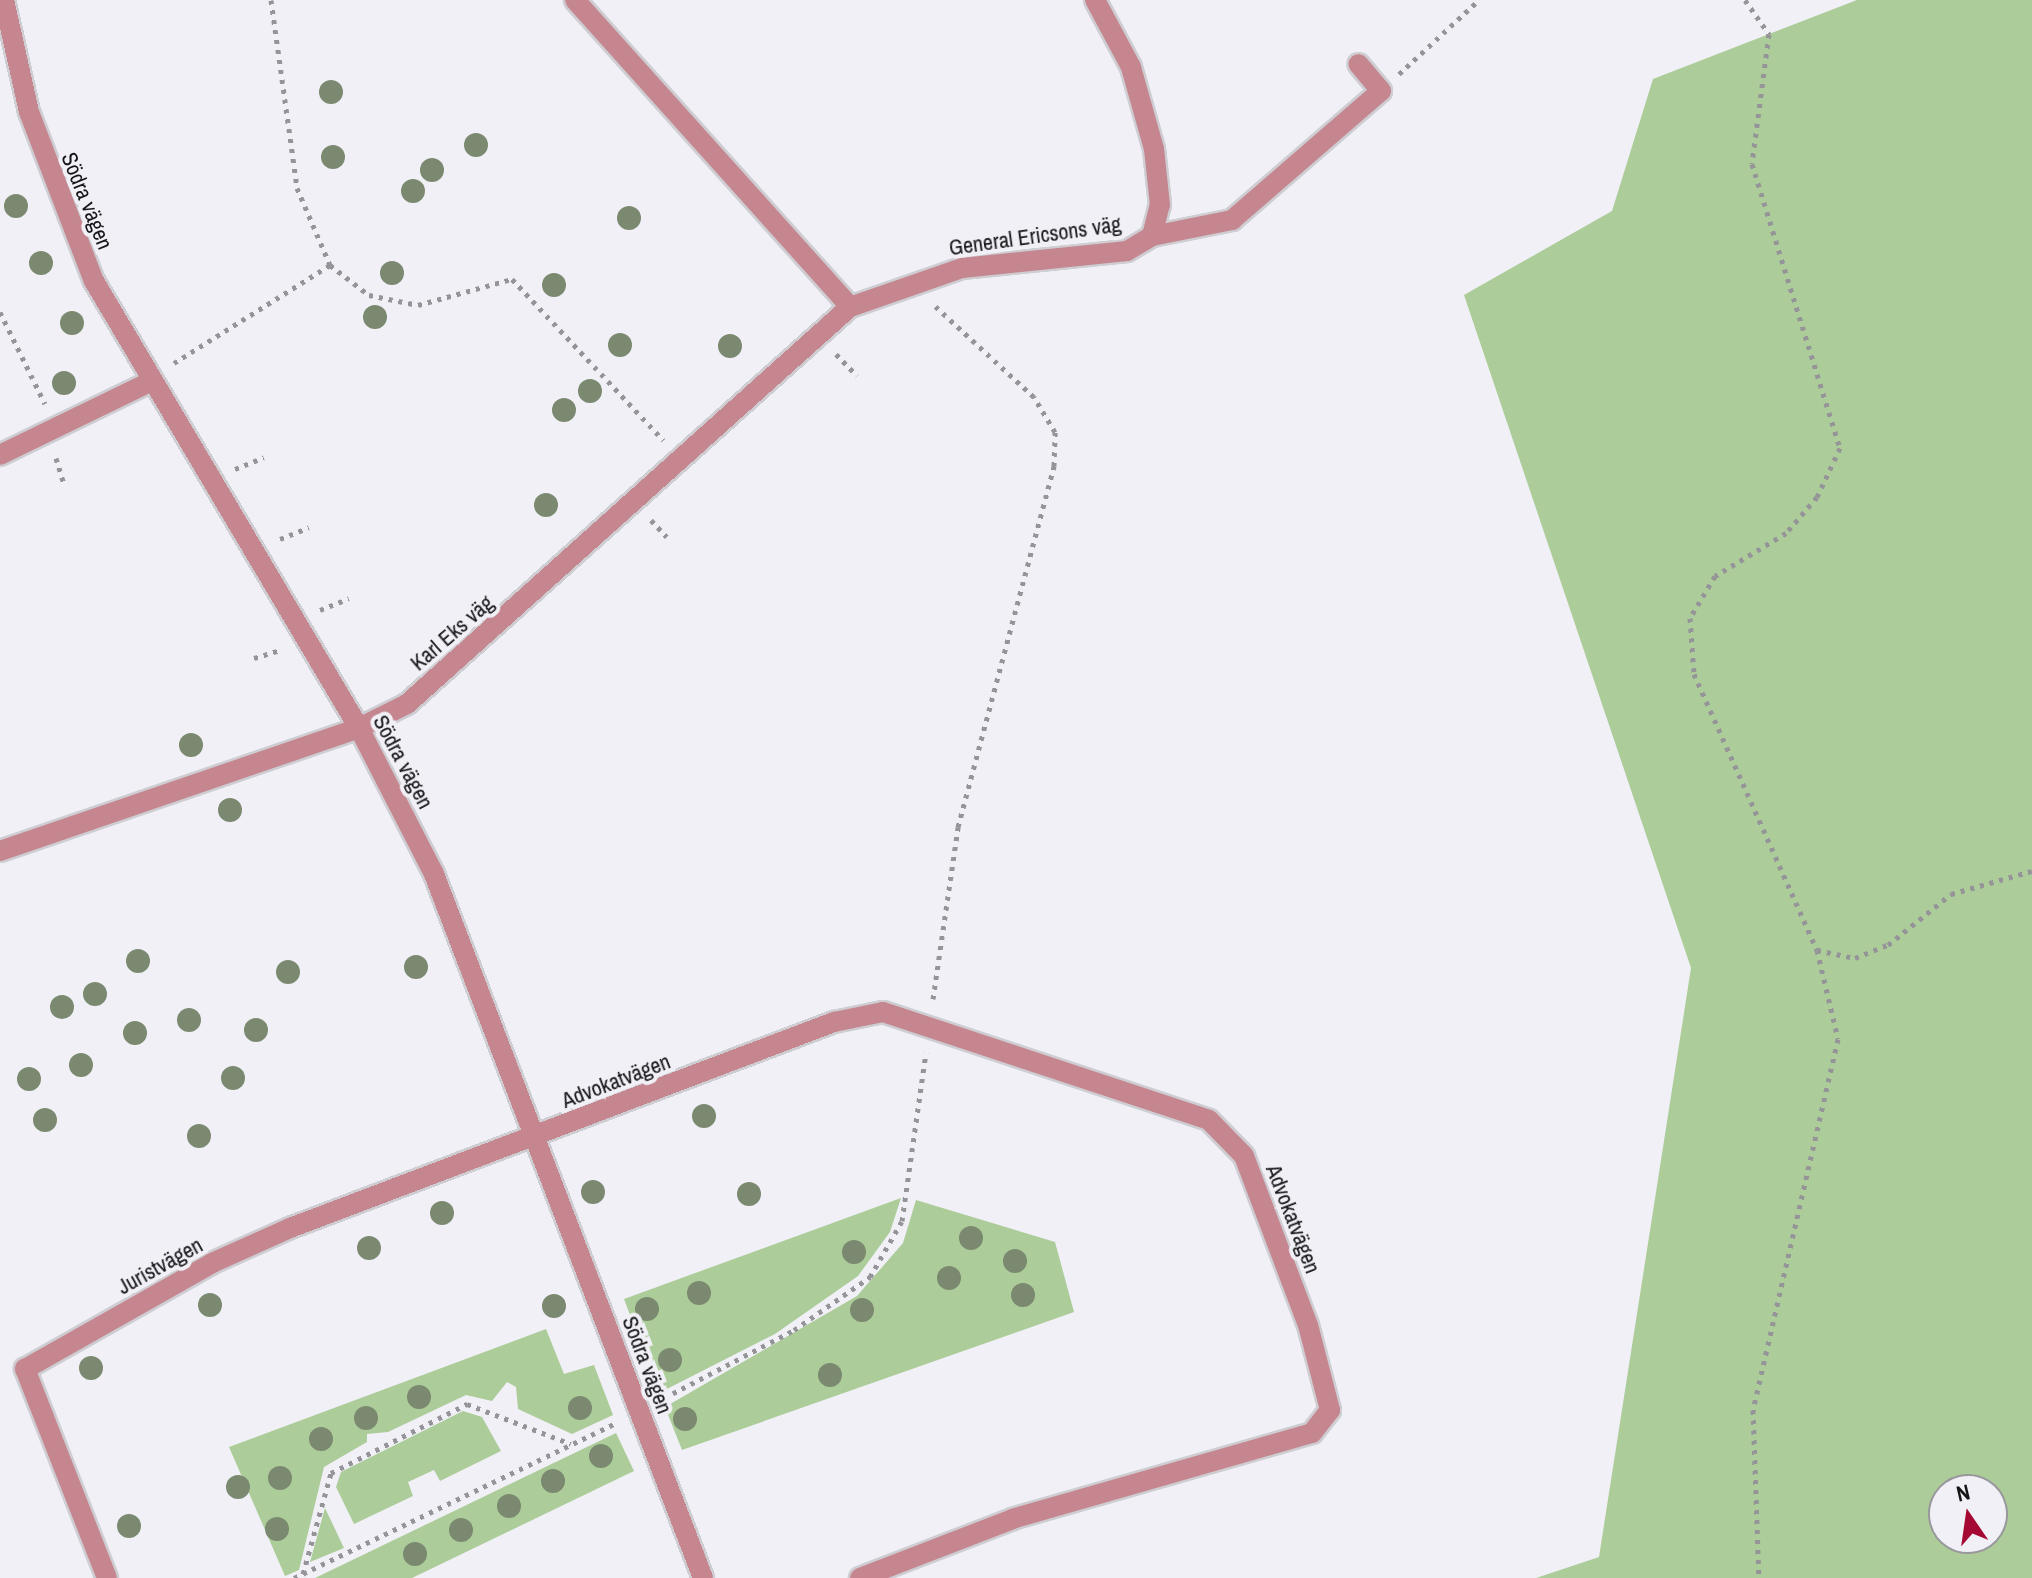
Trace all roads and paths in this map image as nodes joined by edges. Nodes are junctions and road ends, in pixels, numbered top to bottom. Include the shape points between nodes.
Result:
1 (4, 0) edge
2 (271, 0) edge
3 (575, 0) edge
4 (1095, 0) edge
5 (1479, 0) edge
6 (1745, 0) edge
7 (1358, 64) dead end
8 (1381, 91) junction
9 (1152, 236) junction
10 (330, 265) junction
11 (928, 299) dead end
12 (850, 307) junction
13 (0, 312) edge
14 (170, 366) dead end
15 (150, 382) junction
16 (57, 428) junction
17 (667, 443) dead end
18 (0, 455) edge
19 (264, 457) dead end
20 (56, 458) dead end
21 (231, 471) dead end
22 (64, 485) dead end
23 (309, 527) dead end
24 (273, 542) dead end
25 (349, 598) dead end
26 (315, 612) dead end
27 (284, 649) dead end
28 (254, 658) dead end
29 (359, 728) junction
30 (0, 851) edge
31 (2032, 871) edge
32 (1817, 950) junction
33 (932, 1006) dead end
34 (928, 1043) dead end
35 (534, 1138) junction
36 (656, 1402) dead end
37 (620, 1421) dead end
38 (571, 1444) junction
39 (303, 1574) junction
40 (107, 1578) edge
41 (294, 1578) edge
42 (703, 1578) edge
43 (860, 1578) edge
44 (1759, 1578) edge

1 - 15 street, Södra vägen via 56,196
2 - 10 path via 297,188
3 - 12 street
4 - 9 street, General Ericsons väg via 1131,67 1154,149 1160,205
5 - 8 path
6 - 32 path via 1769,34 1752,164 1840,448 1817,497 1786,533 1715,576 1690,618 1694,674
7 - 8 street
8 - 9 street via 1232,220
9 - 12 street, General Ericsons väg via 1127,251 962,268
10 - 14 path
10 - 17 path via 369,295 418,305 512,279
11 - 33 path via 1034,397 1055,432 1054,466 958,827
12 - 29 street, Karl Eks väg via 407,704
13 - 16 path
15 - 16 street
15 - 29 street, Södra vägen
16 - 18 street
19 - 21 path
20 - 22 path
23 - 24 path
25 - 26 path
27 - 28 path
29 - 30 street, Karl Eks väg
29 - 35 street, Södra vägen via 434,874
31 - 32 path via 1951,894 1888,945 1855,958
32 - 44 path via 1838,1039 1753,1410
34 - 36 path via 902,1221 870,1277 794,1330
35 - 40 street, Juristvägen via 212,1263 25,1369
35 - 42 street, Södra vägen
35 - 43 street, Advokatvägen via 834,1022 883,1012 1209,1120 1244,1156 1327,1385 1330,1410 1312,1433 1013,1519
37 - 38 path
38 - 39 path
38 - 39 path via 467,1404 331,1473
39 - 41 path

